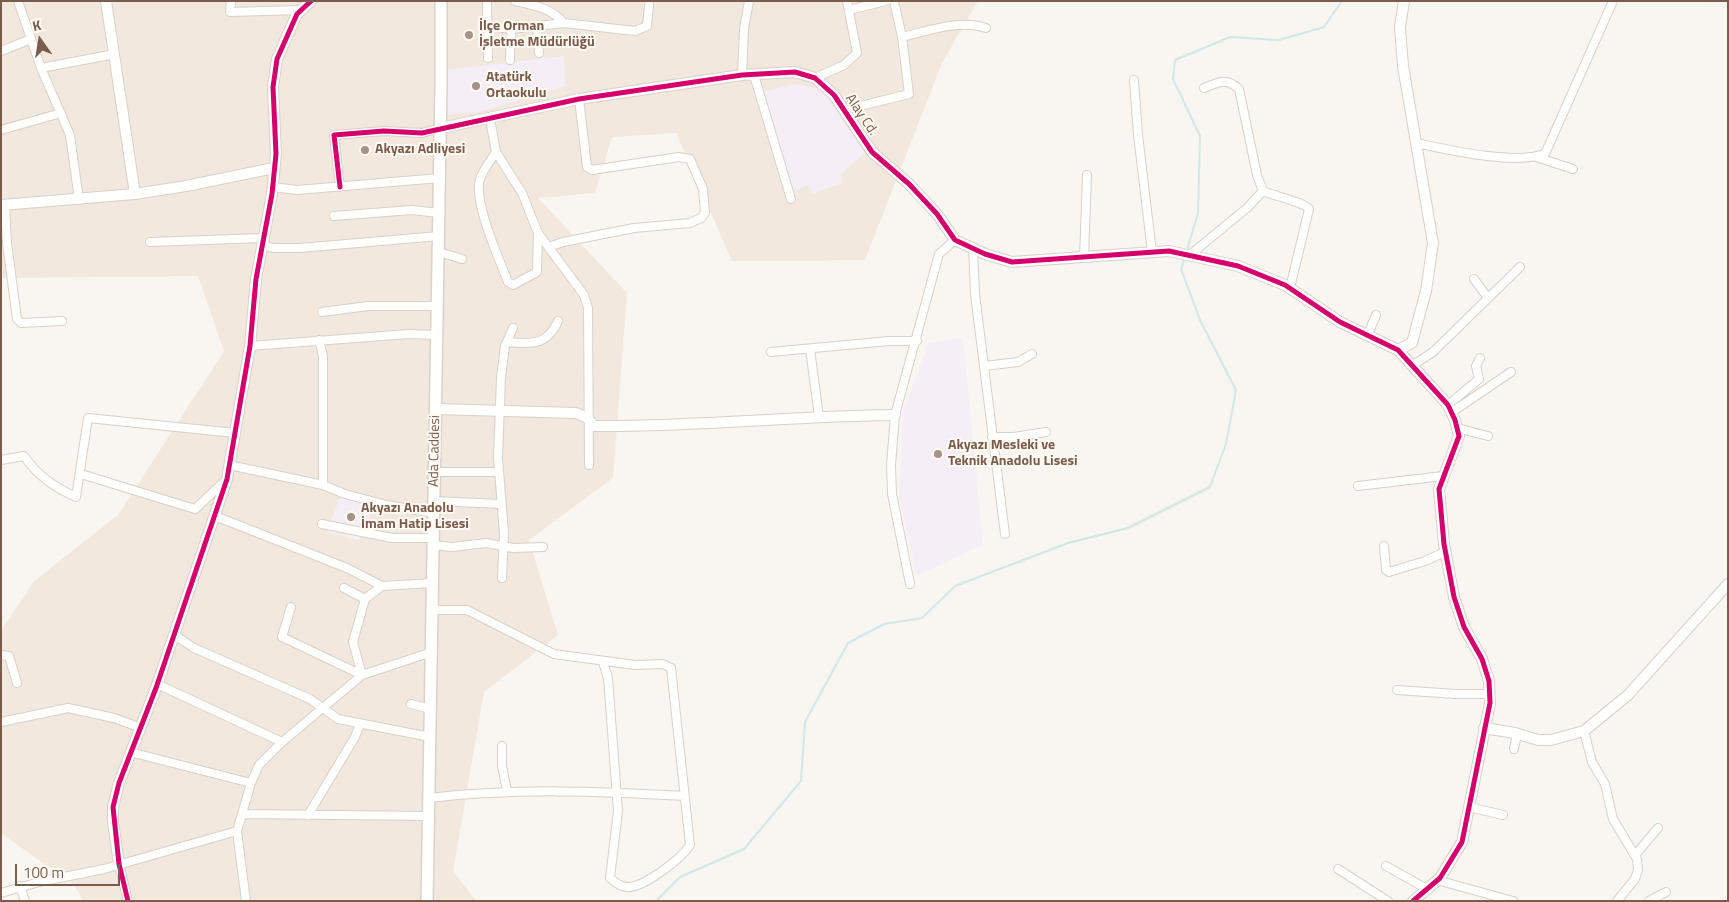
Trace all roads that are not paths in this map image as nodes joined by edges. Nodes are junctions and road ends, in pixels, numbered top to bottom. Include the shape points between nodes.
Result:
1 (18, 1) edge
2 (106, 1) edge
3 (311, 1) edge
4 (441, 1) edge
5 (487, 1) edge
6 (515, 1) edge
7 (749, 1) edge
8 (848, 1) edge
9 (886, 1) edge
10 (894, 1) edge
11 (1404, 1) edge
12 (1613, 1) edge
13 (231, 2) edge
14 (649, 6) dead end
15 (300, 10) junction
16 (849, 10) junction
17 (564, 24) junction
18 (488, 26) junction
19 (537, 27) junction
20 (510, 28) junction
21 (986, 28) dead end
22 (902, 37) junction
23 (31, 39) junction
24 (1, 51) edge
25 (539, 53) dead end
26 (115, 54) junction
27 (488, 58) dead end
28 (510, 60) dead end
29 (41, 68) junction
30 (742, 75) junction
31 (754, 75) junction
32 (815, 78) junction
33 (1134, 80) dead end
34 (1204, 88) dead end
35 (579, 99) junction
36 (844, 110) junction
37 (61, 113) junction
38 (490, 119) junction
39 (441, 128) junction
40 (1, 130) edge
41 (1416, 143) junction
42 (496, 152) junction
43 (1536, 157) junction
44 (274, 168) junction
45 (1573, 169) dead end
46 (1087, 176) dead end
47 (440, 178) junction
48 (273, 187) junction
49 (340, 187) junction
50 (1264, 191) junction
51 (135, 194) junction
52 (790, 199) dead end
53 (79, 200) junction
54 (3, 205) edge
55 (439, 213) junction
56 (334, 216) dead end
57 (538, 233) junction
58 (439, 236) junction
59 (956, 240) junction
60 (263, 241) junction
61 (150, 242) dead end
62 (549, 247) junction
63 (973, 248) junction
64 (439, 252) junction
65 (1152, 252) junction
66 (1192, 254) junction
67 (1084, 257) junction
68 (462, 259) dead end
69 (11, 263) junction
70 (1, 264) edge
71 (1520, 267) dead end
72 (1474, 279) dead end
73 (1290, 288) junction
74 (1488, 298) junction
75 (438, 306) junction
76 (322, 312) dead end
77 (1376, 316) dead end
78 (558, 320) dead end
79 (62, 321) dead end
80 (513, 328) dead end
81 (1368, 334) junction
82 (437, 335) junction
83 (319, 340) junction
84 (917, 341) junction
85 (507, 342) junction
86 (250, 346) junction
87 (810, 349) junction
88 (1398, 350) junction
89 (771, 352) dead end
90 (1032, 354) dead end
91 (1480, 358) dead end
92 (1413, 365) junction
93 (984, 366) junction
94 (1511, 372) dead end
95 (1450, 408) junction
96 (436, 409) junction
97 (501, 410) junction
98 (894, 415) junction
99 (819, 417) junction
100 (590, 422) junction
101 (1457, 428) junction
102 (1046, 432) dead end
103 (235, 433) junction
104 (1488, 436) dead end
105 (992, 437) junction
106 (1, 460) edge
107 (229, 465) junction
108 (589, 465) dead end
109 (435, 472) junction
110 (499, 472) junction
111 (81, 474) junction
112 (1443, 476) junction
113 (226, 479) junction
114 (323, 485) junction
115 (1358, 486) dead end
116 (434, 500) junction
117 (500, 504) junction
118 (434, 513) junction
119 (215, 516) junction
120 (322, 524) dead end
121 (1006, 534) dead end
122 (434, 542) junction
123 (502, 545) junction
124 (1384, 546) dead end
125 (544, 547) dead end
126 (1445, 552) junction
127 (502, 578) dead end
128 (433, 583) junction
129 (910, 584) dead end
130 (1728, 584) edge
131 (382, 586) junction
132 (344, 588) dead end
133 (365, 599) junction
134 (291, 607) dead end
135 (432, 610) junction
136 (173, 634) junction
137 (432, 652) junction
138 (1, 655) edge
139 (603, 662) junction
140 (362, 676) junction
141 (16, 683) dead end
142 (157, 684) junction
143 (1398, 690) dead end
144 (1490, 694) junction
145 (411, 704) dead end
146 (323, 709) junction
147 (431, 709) junction
148 (1, 722) edge
149 (360, 724) junction
150 (141, 728) junction
151 (1484, 728) junction
152 (1584, 731) junction
153 (1517, 734) junction
154 (430, 737) junction
155 (282, 742) junction
156 (502, 746) dead end
157 (1514, 749) dead end
158 (130, 752) junction
159 (251, 783) junction
160 (507, 790) junction
161 (616, 792) junction
162 (685, 796) junction
163 (429, 798) junction
164 (1469, 807) junction
165 (242, 814) junction
166 (308, 815) junction
167 (1503, 815) dead end
168 (429, 816) junction
169 (1658, 828) dead end
170 (237, 832) junction
171 (1635, 855) junction
172 (119, 864) junction
173 (1386, 866) dead end
174 (1338, 870) dead end
175 (1437, 880) junction
176 (20, 886) junction
177 (1427, 889) junction
178 (1666, 892) dead end
179 (1, 893) edge
180 (25, 901) edge
181 (128, 901) edge
182 (246, 901) edge
183 (427, 901) edge
184 (1388, 901) edge
185 (1413, 901) edge
186 (1513, 901) edge
187 (1617, 901) edge
188 (1648, 901) edge

1 - 23 street
2 - 26 street
3 - 15 street
4 - 39 main road, Ada Caddesi
5 - 18 street
6 - 17 street via 542,7 558,16
7 - 30 street
8 - 16 street
9 - 16 street
10 - 22 street
11 - 41 street via 1400,27 1403,66
12 - 43 street via 1550,145 1545,154
13 - 15 street via 230,12
14 - 17 street via 647,26 635,31
15 - 44 street via 277,59 273,86 276,119
16 - 32 street via 857,53 844,65
17 - 19 street
18 - 20 street
18 - 27 street
19 - 20 street
19 - 25 street
20 - 28 street
21 - 22 street via 961,24
22 - 36 street via 909,94
23 - 24 street
23 - 29 street
26 - 29 street
26 - 51 street
29 - 37 street
30 - 31 street, Alay Cd.
30 - 35 street, Alay Cd.
31 - 32 street, Alay Cd. via 795,72
31 - 52 street
32 - 36 street, Alay Cd. via 834,95
33 - 65 street
34 - 50 street via 1224,80 1239,89 1257,174
35 - 38 street, Alay Cd.
35 - 62 street via 587,167 592,170 679,157 690,159 703,189 705,213 690,222 634,228
36 - 59 street, Alay Cd. via 872,152 909,184
37 - 40 street
37 - 53 street via 70,136
38 - 39 street, Alay Cd.
38 - 42 street
39 - 47 main road, Ada Caddesi
39 - 49 street via 422,132 334,135
41 - 43 street via 1455,151
41 - 88 street via 1433,243 1426,291 1412,343
42 - 57 street via 522,193
42 - 57 street via 480,176 480,196 490,236 508,282 513,285 537,272
43 - 45 street
44 - 48 street
44 - 51 street
46 - 67 street
47 - 49 street
47 - 55 main road, Ada Caddesi
48 - 49 street via 297,190
48 - 60 street
50 - 66 street
50 - 73 street via 1306,205 1309,209
51 - 53 street
53 - 54 street
54 - 69 street
55 - 56 street via 412,210
55 - 58 main road, Ada Caddesi
57 - 62 street
58 - 60 street via 300,248 273,248
58 - 64 main road, Ada Caddesi
59 - 63 street, Alay Cd.
59 - 84 street via 939,254
60 - 61 street
60 - 86 street
62 - 100 street via 584,295 588,308
63 - 67 street, Alay Cd. via 1012,262
63 - 93 street via 974,294
64 - 68 street
64 - 75 main road, Ada Caddesi
65 - 66 street, Alay Cd.
65 - 67 street, Alay Cd.
66 - 73 street, Alay Cd. via 1238,266
69 - 70 street
69 - 79 street via 17,318 21,322
71 - 74 street
72 - 74 street
73 - 81 street, Alay Cd. via 1340,322
74 - 92 street via 1432,352
75 - 76 street via 368,306
75 - 82 main road, Ada Caddesi
77 - 81 street
78 - 85 street via 548,338 539,342
80 - 85 street
81 - 88 street, Alay Cd.
82 - 83 street
82 - 96 main road, Ada Caddesi
83 - 86 street
83 - 114 street via 323,356
84 - 87 street
84 - 98 street
85 - 97 street via 501,378
86 - 103 street
87 - 89 street
87 - 99 street
88 - 92 street, Alay Cd.
90 - 93 street via 1018,362
91 - 95 street via 1476,366 1479,380
92 - 95 street, Alay Cd.
93 - 105 street
94 - 95 street
95 - 101 street
96 - 97 street
96 - 109 main road, Ada Caddesi
97 - 100 street via 576,412
97 - 110 street
98 - 99 street
98 - 129 street via 892,494
99 - 100 street via 631,427 594,426
100 - 108 street
101 - 104 street
101 - 112 street via 1459,436
102 - 105 street
103 - 107 street
103 - 111 street via 88,418
105 - 121 street
106 - 111 street via 24,456 35,472 76,498
107 - 113 street
107 - 114 street
109 - 110 street
109 - 116 main road, Ada Caddesi
110 - 117 street
111 - 113 street via 195,509
112 - 115 street
112 - 126 street via 1439,489
113 - 119 street
114 - 118 street via 386,505
116 - 117 street
116 - 118 main road, Ada Caddesi
117 - 123 street via 504,533
118 - 122 main road, Ada Caddesi
119 - 131 street via 347,568
119 - 136 street
120 - 122 street via 392,538
122 - 123 street via 452,546
122 - 128 main road, Ada Caddesi
123 - 125 street
123 - 127 street
124 - 126 street via 1386,570 1389,572
126 - 144 street via 1454,597 1464,627 1482,659
128 - 131 street
128 - 135 main road, Ada Caddesi
130 - 152 street via 1628,695
131 - 133 street
132 - 133 street
133 - 140 street via 353,642
134 - 140 street via 282,637
135 - 137 main road, Ada Caddesi
135 - 139 street via 467,610 554,654
136 - 142 street
136 - 146 street via 194,648 302,695
137 - 140 street
137 - 147 main road, Ada Caddesi
138 - 141 street via 9,656
139 - 161 street via 608,678
139 - 162 street via 663,664 671,668
140 - 146 street
142 - 150 street
142 - 155 street
143 - 144 street
144 - 151 street
145 - 147 street
146 - 149 street via 338,720
146 - 155 street
147 - 154 main road, Ada Caddesi
148 - 150 street via 68,708 114,718
149 - 154 street
149 - 166 street
150 - 158 street
151 - 153 street
151 - 164 street
152 - 153 street via 1551,740
152 - 171 street via 1592,762 1605,784 1613,819
153 - 157 street
154 - 163 main road, Ada Caddesi
155 - 159 street via 259,765
156 - 160 street
158 - 159 street
158 - 172 street via 113,807
159 - 165 street
160 - 161 street
160 - 163 street
161 - 162 street
161 - 162 street via 618,811 610,878 618,885 630,888 642,884 684,854 690,845
163 - 168 main road, Ada Caddesi
164 - 167 street
164 - 175 street via 1462,842
165 - 166 street
165 - 170 street
166 - 168 street
168 - 183 main road, Ada Caddesi
169 - 171 street
170 - 172 street
170 - 182 street
171 - 187 street via 1638,870 1635,879
172 - 176 street
172 - 181 street
173 - 177 street
174 - 184 street
175 - 177 street
175 - 186 street
176 - 179 street
176 - 180 street
177 - 185 street
178 - 188 street

